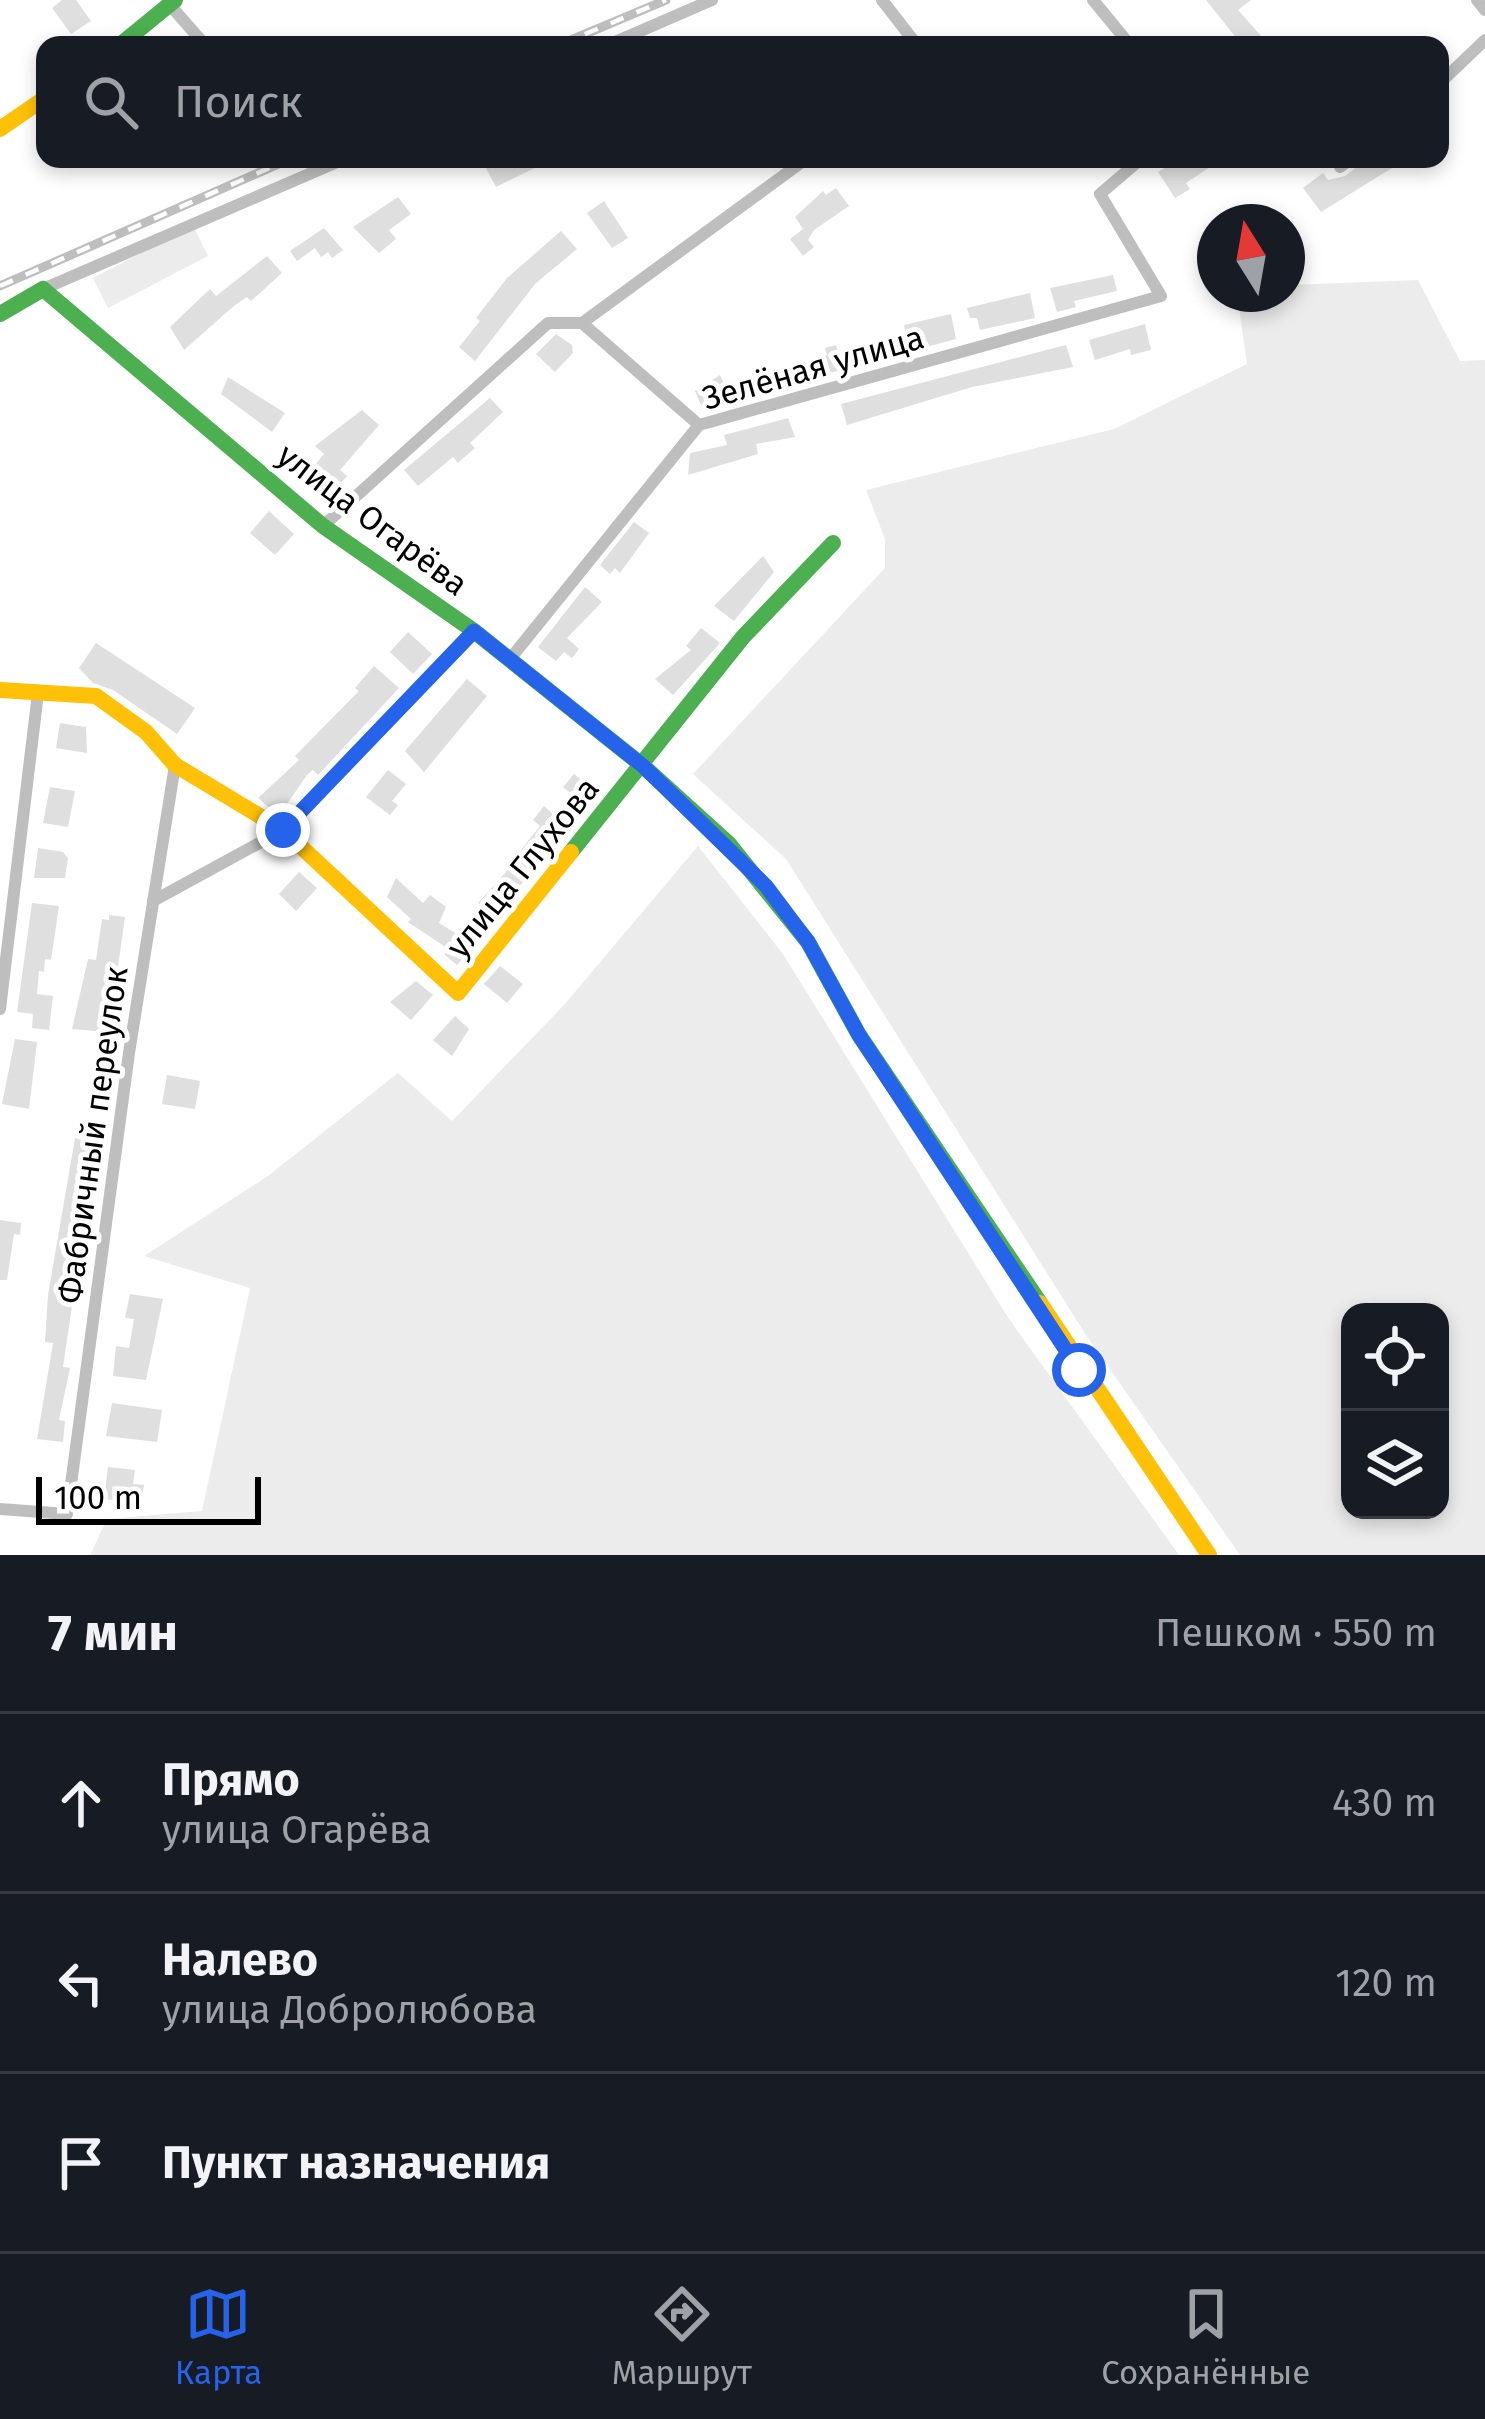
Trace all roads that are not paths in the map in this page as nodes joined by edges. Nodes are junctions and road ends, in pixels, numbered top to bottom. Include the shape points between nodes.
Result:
1 (712, 0) edge
2 (881, 0) edge
3 (1093, 0) edge
4 (1477, 0) edge
5 (173, 3) edge
6 (1485, 10) edge
7 (133, 36) edge
8 (199, 36) edge
9 (629, 36) edge
10 (910, 36) edge
11 (1123, 36) edge
12 (1485, 40) edge
13 (1449, 74) edge
14 (36, 104) edge
15 (0, 129) edge
16 (323, 168) edge
17 (794, 168) edge
18 (1130, 168) edge
19 (44, 289) junction
20 (0, 314) edge
21 (582, 323) junction
22 (699, 425) junction
23 (322, 526) junction
24 (832, 543) dead end
25 (474, 631) junction
26 (510, 659) junction
27 (0, 690) edge
28 (38, 693) junction
29 (175, 765) junction
30 (643, 766) junction
31 (283, 830) junction
32 (153, 901) junction
33 (0, 1009) edge
34 (0, 1509) edge
35 (1209, 1555) edge

1 - 9 street
2 - 10 street
3 - 11 street
4 - 6 street
5 - 7 main road
5 - 8 street
12 - 13 street
14 - 15 main road
16 - 19 street
17 - 21 street
18 - 22 street, Зелёная улица via 1100,194 1161,296
19 - 20 main road
19 - 23 main road, улица Огарёва
21 - 22 street
21 - 23 street via 548,323
22 - 26 street, Зелёная улица
23 - 25 main road, улица Огарёва
24 - 30 main road, улица Глухова via 743,637
25 - 26 main road, улица Огарёва
25 - 31 street
26 - 30 main road, улица Огарёва
27 - 28 main road
28 - 29 main road via 96,696
28 - 33 street
29 - 31 main road
29 - 32 street, Фабричный переулок
30 - 31 main road, улица Глухова via 458,992
30 - 35 main road, улица Огарёва via 729,844 808,942 872,1055
31 - 32 street
32 - 34 street, Фабричный переулок via 67,1514

